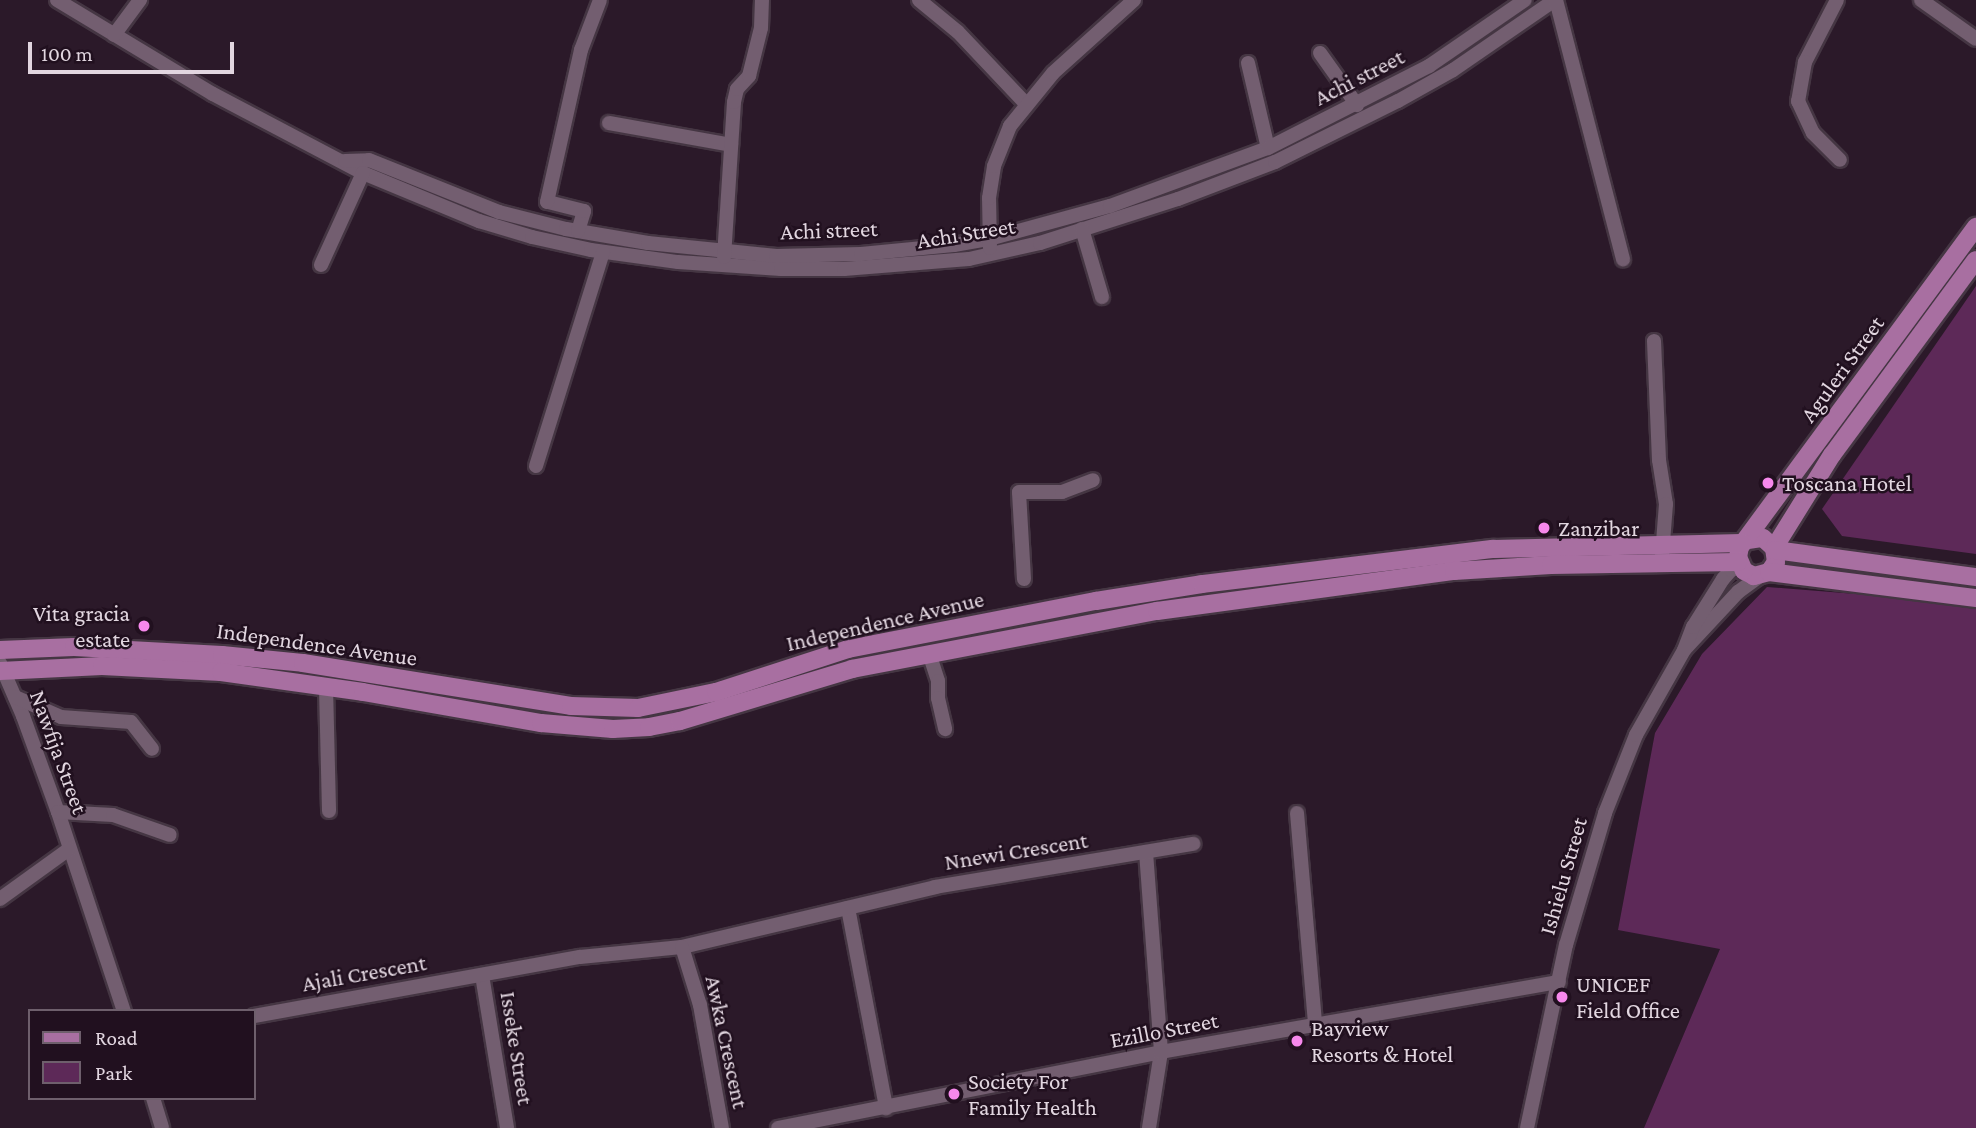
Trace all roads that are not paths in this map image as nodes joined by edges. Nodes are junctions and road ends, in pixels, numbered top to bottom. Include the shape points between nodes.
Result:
1 (57, 0) edge
2 (140, 0) edge
3 (600, 0) edge
4 (762, 0) edge
5 (919, 0) edge
6 (1134, 0) edge
7 (1525, 0) edge
8 (1555, 0) edge
9 (1837, 0) edge
10 (1921, 0) edge
11 (114, 35) junction
12 (1976, 39) edge
13 (1320, 53) dead end
14 (1248, 63) dead end
15 (1026, 104) junction
16 (1357, 105) junction
17 (609, 122) dead end
18 (731, 145) junction
19 (1268, 148) junction
20 (1840, 160) dead end
21 (345, 161) junction
22 (363, 173) junction
23 (1976, 227) edge
24 (1082, 229) junction
25 (578, 231) junction
26 (989, 240) junction
27 (725, 250) junction
28 (603, 252) junction
29 (990, 255) junction
30 (1623, 260) dead end
31 (1976, 260) edge
32 (321, 265) dead end
33 (722, 266) junction
34 (1102, 297) dead end
35 (1654, 341) dead end
36 (536, 466) dead end
37 (1093, 480) dead end
38 (1746, 542) junction
39 (1665, 543) junction
40 (1775, 549) junction
41 (1660, 563) junction
42 (1739, 564) junction
43 (1764, 574) junction
44 (1976, 577) edge
45 (1024, 579) dead end
46 (1976, 598) edge
47 (1097, 601) junction
48 (1099, 620) junction
49 (848, 649) junction
50 (0, 650) edge
51 (1684, 650) junction
52 (929, 653) junction
53 (303, 663) junction
54 (2, 668) edge
55 (852, 669) junction
56 (299, 682) junction
57 (326, 687) junction
58 (716, 692) junction
59 (15, 696) junction
60 (543, 702) junction
61 (612, 708) junction
62 (720, 710) junction
63 (541, 723) junction
64 (613, 729) junction
65 (945, 729) dead end
66 (152, 749) dead end
67 (329, 811) dead end
68 (58, 812) junction
69 (1297, 813) dead end
70 (170, 835) dead end
71 (1193, 844) dead end
72 (69, 849) junction
73 (1146, 852) junction
74 (0, 900) edge
75 (848, 908) junction
76 (682, 947) junction
77 (482, 975) junction
78 (1559, 982) junction
79 (123, 1009) edge
80 (256, 1016) edge
81 (1315, 1025) junction
82 (1161, 1052) junction
83 (154, 1100) edge
84 (886, 1108) junction
85 (162, 1128) edge
86 (506, 1128) edge
87 (722, 1128) edge
88 (778, 1128) edge
89 (1149, 1128) edge
90 (1527, 1128) edge

1 - 11 street, Achi Street
2 - 11 street
3 - 25 street via 582,50 547,202 584,211
4 - 18 street via 761,28 749,76 737,89 734,102
5 - 15 street via 958,32
6 - 15 street via 1074,52
7 - 16 street, Achi street via 1429,66
8 - 24 street, Achi Street via 1453,70 1301,149 1214,186
8 - 30 street
9 - 20 street via 1805,62 1798,101 1813,133
10 - 12 street
11 - 21 street, Achi Street via 214,94
13 - 16 street
14 - 19 street
15 - 26 street via 998,149 989,198
16 - 19 street, Achi street
17 - 18 street
18 - 27 street via 723,222
19 - 26 street, Achi street via 1110,206
21 - 22 street, Achi Street
21 - 25 street, Achi street via 369,160 499,212
22 - 28 street, Achi Street via 495,226
22 - 32 street
23 - 38 main road, Aguleri Street
24 - 29 street, Achi Street
24 - 34 street
25 - 27 street, Achi street
26 - 27 street, Achi street via 861,254 776,256
26 - 29 street
27 - 33 street
28 - 33 street, Achi Street
28 - 36 street
29 - 33 street, Achi Street via 844,269
31 - 40 main road, Aguleri Street via 1832,455
35 - 39 street
37 - 45 street via 1062,492 1019,492
38 - 39 main road, Independence Avenue
38 - 40 main road, Independence Avenue via 1763,538
38 - 42 main road via 1738,552
39 - 41 street
39 - 47 main road, Independence Avenue via 1493,549
40 - 43 main road via 1776,562
40 - 44 main road, Independence Avenue
41 - 42 main road, Independence Avenue
41 - 48 main road, Independence Avenue via 1454,572
42 - 43 main road, Independence Avenue via 1749,574
42 - 51 street via 1717,588
43 - 46 main road, Independence Avenue
43 - 51 street via 1738,592
47 - 48 main road
47 - 49 main road, Independence Avenue
48 - 52 main road, Independence Avenue
49 - 55 main road
49 - 58 main road, Independence Avenue
50 - 53 main road, Independence Avenue via 153,649
51 - 78 street, Ishielu Street via 1636,735 1605,813
52 - 55 main road, Independence Avenue
52 - 65 street
53 - 56 main road
53 - 60 main road, Independence Avenue
54 - 56 main road, Independence Avenue via 102,666 221,672
54 - 59 street, Nawfija Street
55 - 62 main road, Independence Avenue
56 - 57 main road, Independence Avenue
57 - 63 main road, Independence Avenue
57 - 67 street
58 - 61 main road, Independence Avenue via 659,706
58 - 62 main road
59 - 66 street via 61,717 131,722
59 - 68 street, Nawfija Street
60 - 61 main road, Independence Avenue
60 - 63 main road
61 - 64 main road
62 - 64 main road, Independence Avenue via 649,727
63 - 64 main road, Independence Avenue
68 - 70 street via 113,815
68 - 72 street, Nawfija Street
69 - 81 street
71 - 73 street, Nnewi Crescent
72 - 74 street, Nawfija Street
72 - 79 street, Nawfija Street
73 - 75 street, Nnewi Crescent via 935,887
73 - 82 street
75 - 76 street, Nnewi Crescent
75 - 84 street
76 - 77 street, Ajali Crescent via 580,957
76 - 87 street, Awka Crescent via 700,1005
77 - 80 street, Ajali Crescent
77 - 86 street, Isseke Street
78 - 81 street, Ezillo Street
78 - 90 street, Ishielu Street
81 - 82 street, Ezillo Street
82 - 84 street, Ezillo Street
82 - 89 street
83 - 85 street
84 - 88 street, Ezillo Street

